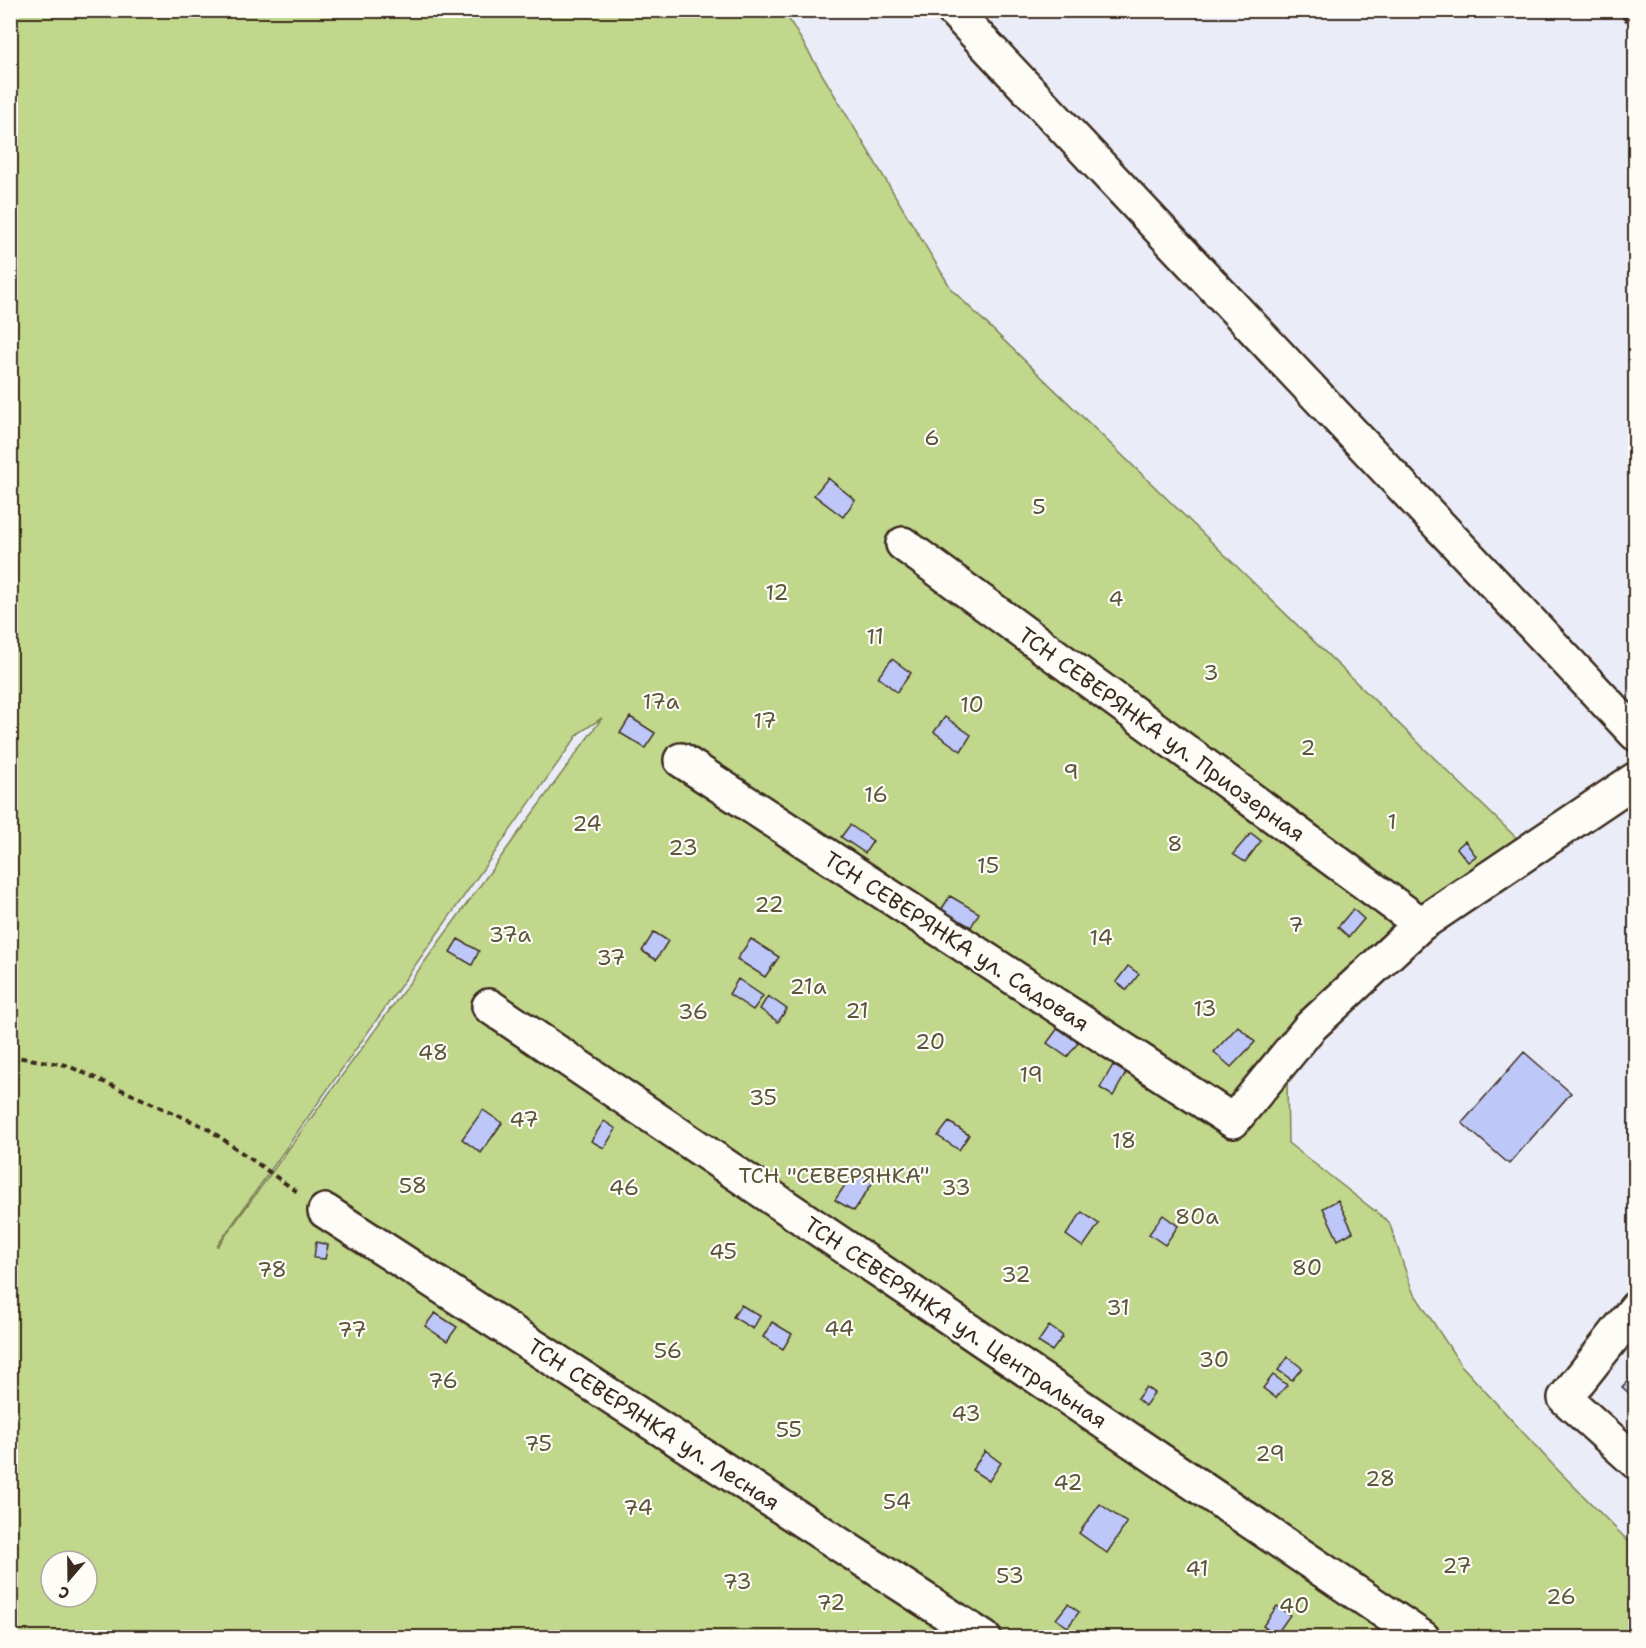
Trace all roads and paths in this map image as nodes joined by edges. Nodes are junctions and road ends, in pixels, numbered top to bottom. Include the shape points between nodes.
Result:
1 (953, 10) edge
2 (1615, 10) edge
3 (1635, 28) edge
4 (903, 544) dead end
5 (1635, 734) edge
6 (681, 760) dead end
7 (1635, 779) edge
8 (1421, 924) junction
9 (489, 1006) dead end
10 (10, 1056) edge
11 (325, 1211) joint
12 (1635, 1308) edge
13 (1635, 1462) edge
14 (984, 1638) edge
15 (1423, 1638) edge

1 - 5 lane
2 - 3 path
4 - 8 lane, ТСН СЕВЕРЯНКА ул. Приозерная
6 - 8 lane, ТСН СЕВЕРЯНКА ул. Садовая via 1233,1121 1310,1028
7 - 8 lane
9 - 15 lane, ТСН СЕВЕРЯНКА ул. Центральная
10 - 11 path via 66,1065 207,1128
11 - 14 lane, ТСН СЕВЕРЯНКА ул. Лесная
12 - 13 lane via 1565,1398

